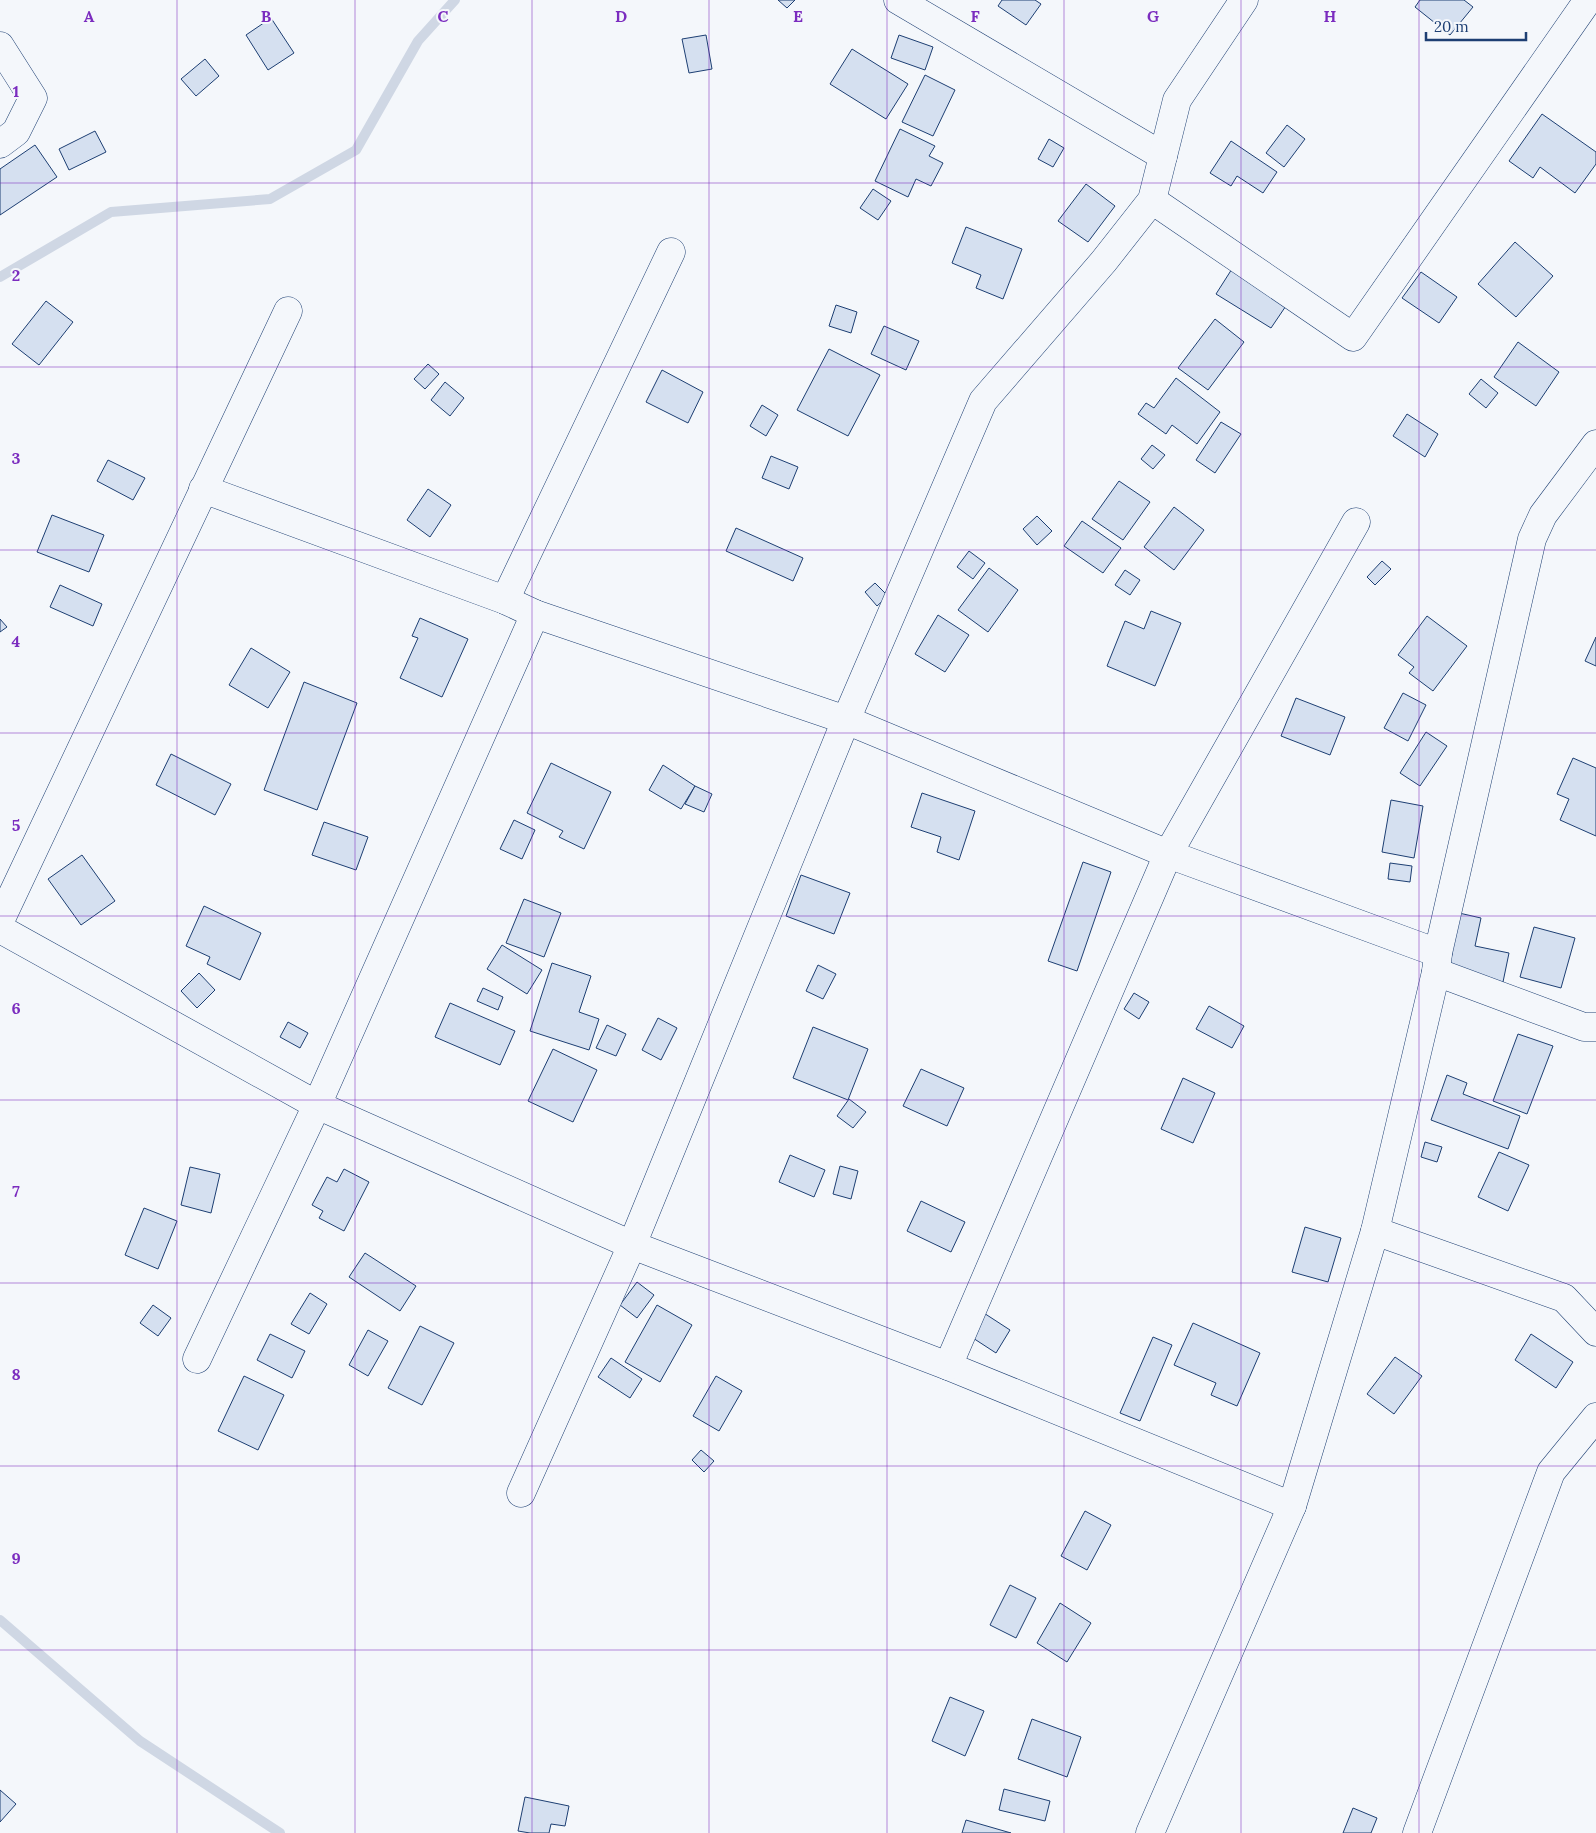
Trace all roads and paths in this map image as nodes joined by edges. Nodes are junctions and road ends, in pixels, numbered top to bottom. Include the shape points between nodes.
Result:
1 (898, 0) edge
2 (1244, 0) edge
3 (1588, 0) edge
4 (0, 46) edge
5 (0, 144) edge
6 (1163, 156) junction
7 (1152, 200) junction
8 (671, 252) dead end
9 (288, 311) dead end
10 (1596, 444) edge
11 (203, 489) junction
12 (1356, 522) dead end
13 (505, 600) junction
14 (535, 614) junction
15 (846, 720) junction
16 (1168, 854) junction
17 (0, 921) edge
18 (0, 929) edge
19 (1437, 962) junction
20 (1596, 1027) edge
21 (317, 1105) junction
22 (1375, 1231) junction
23 (632, 1245) junction
24 (1596, 1332) edge
25 (197, 1360) dead end
26 (948, 1366) junction
27 (1596, 1417) edge
28 (521, 1492) dead end
29 (1292, 1506) junction
30 (1150, 1833) edge
31 (1417, 1833) edge

1 - 6 street
2 - 6 street via 1177,100
3 - 7 street via 1353,337
4 - 5 street via 33,98 16,132
6 - 7 street
7 - 15 street via 1104,261 983,401
8 - 13 street
9 - 11 street
10 - 19 street via 1542,515 1532,540
11 - 13 street
11 - 17 street
12 - 16 street
13 - 14 street
14 - 15 street
14 - 21 street
15 - 16 street
15 - 23 street
16 - 19 street
16 - 26 street
18 - 21 street
19 - 20 street via 1584,1028
19 - 22 street
21 - 23 street
21 - 25 street
22 - 24 street via 1564,1298
22 - 29 street
23 - 26 street
23 - 28 street
26 - 29 street
27 - 31 street via 1551,1472
29 - 30 street

